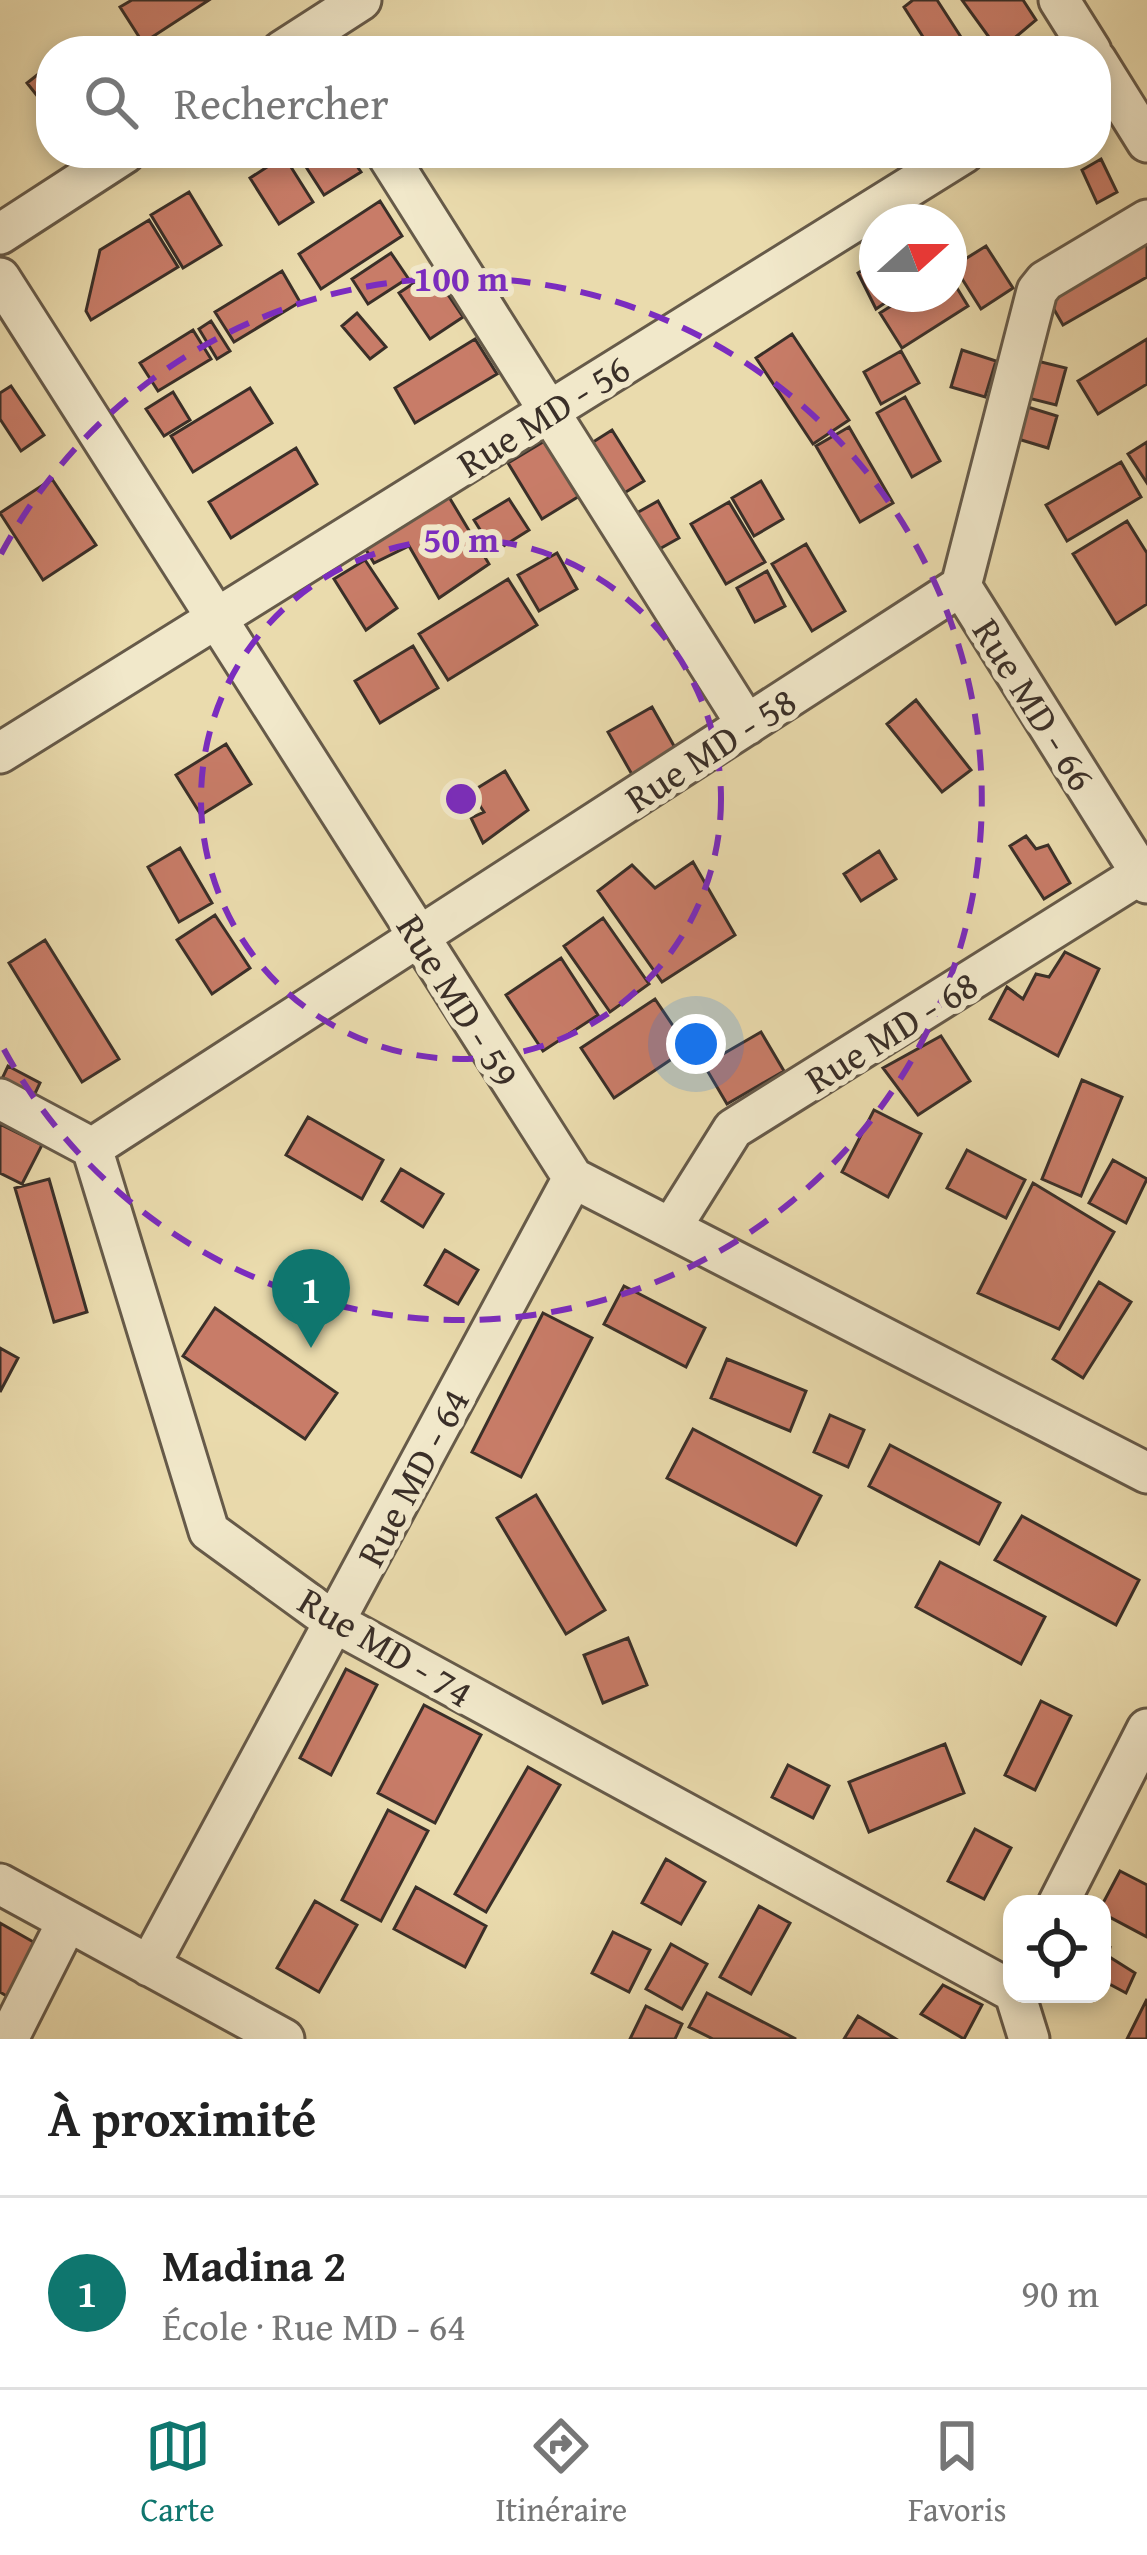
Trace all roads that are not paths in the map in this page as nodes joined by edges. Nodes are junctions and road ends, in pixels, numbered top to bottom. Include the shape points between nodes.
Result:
1 (362, 0) edge
2 (1059, 0) edge
3 (316, 36) edge
4 (1080, 36) edge
5 (1111, 86) edge
6 (1147, 142) edge
7 (101, 168) edge
8 (396, 168) edge
9 (940, 168) edge
10 (1147, 220) edge
11 (0, 234) edge
12 (0, 278) edge
13 (551, 410) junction
14 (961, 586) junction
15 (217, 618) junction
16 (747, 724) junction
17 (0, 753) edge
18 (1145, 875) edge
19 (419, 937) junction
20 (0, 1100) edge
21 (92, 1148) junction
22 (572, 1178) junction
23 (671, 1228) junction
24 (1147, 1473) edge
25 (334, 1622) junction
26 (1147, 1729) edge
27 (0, 1884) edge
28 (1063, 1895) edge
29 (67, 1922) junction
30 (149, 1966) junction
31 (1003, 1987) edge
32 (1017, 2003) edge
33 (8, 2039) edge
34 (284, 2039) edge
35 (1029, 2039) edge

1 - 3 street
2 - 4 street
5 - 6 street
7 - 11 street
8 - 13 street
9 - 13 street, Rue MD - 56
10 - 14 street via 1037,291
12 - 15 street, Rue MD - 59
13 - 15 street, Rue MD - 56
13 - 16 street
14 - 16 street, Rue MD - 58
14 - 18 street, Rue MD - 66
15 - 17 street, Rue MD - 56
15 - 19 street, Rue MD - 59
16 - 19 street, Rue MD - 58
18 - 23 street, Rue MD - 68 via 733,1130
19 - 21 street, Rue MD - 58
19 - 22 street, Rue MD - 59
20 - 21 street
21 - 25 street, Rue MD - 74 via 209,1531
22 - 23 street
22 - 25 street, Rue MD - 64
23 - 24 street
25 - 30 street, Rue MD - 64
25 - 31 street, Rue MD - 74
26 - 28 street
27 - 29 street
29 - 30 street
29 - 33 street
30 - 34 street
32 - 35 street, Rue MD - 74

